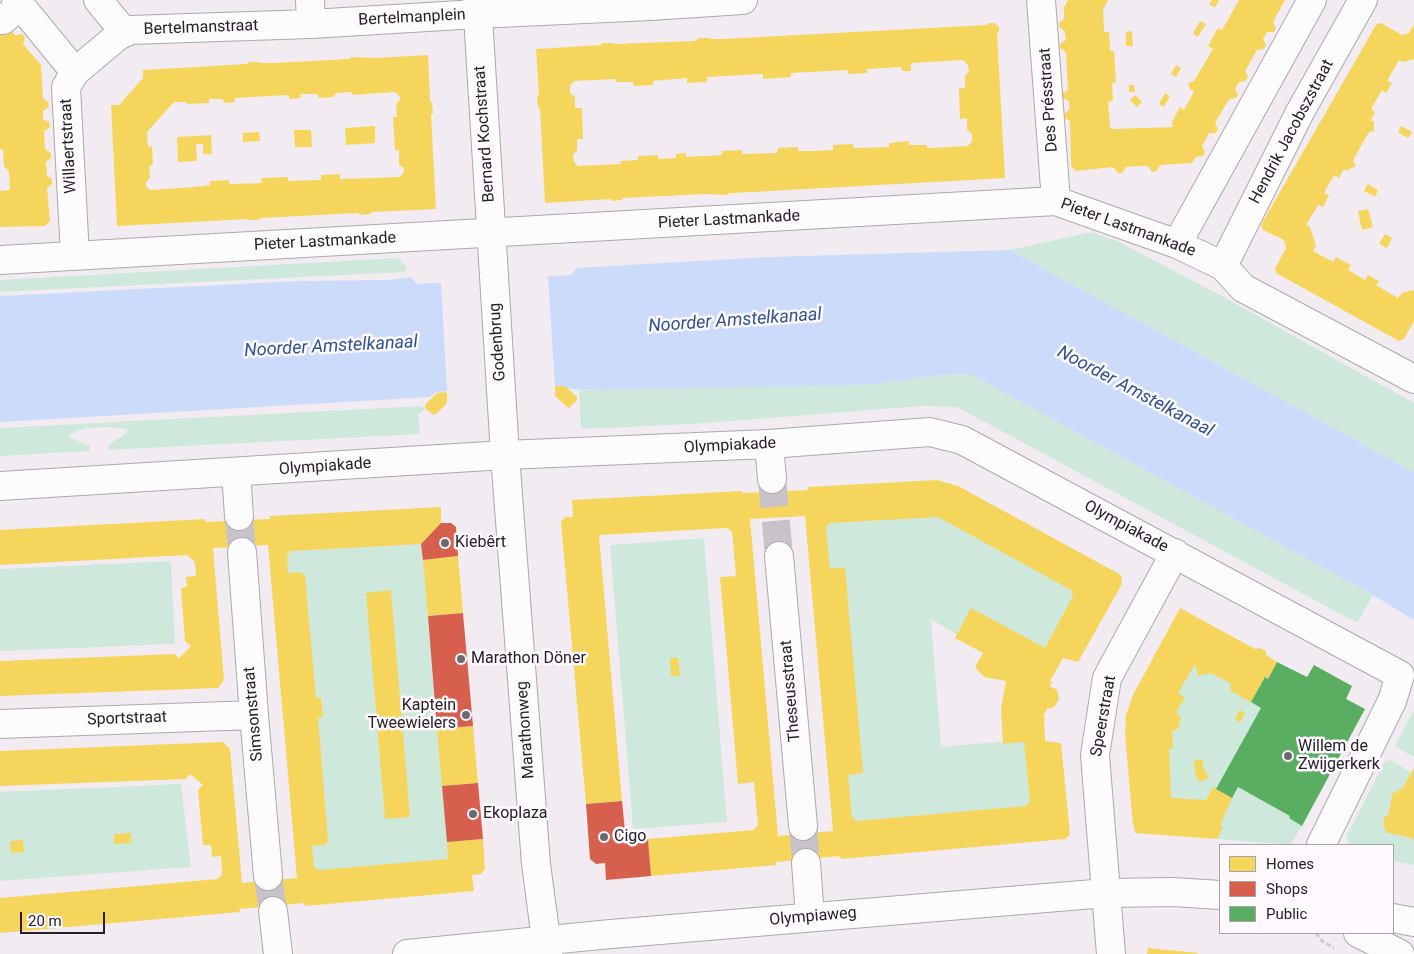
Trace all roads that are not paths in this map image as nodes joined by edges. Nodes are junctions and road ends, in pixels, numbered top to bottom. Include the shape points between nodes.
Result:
1 (98, 0) edge
2 (743, 0) edge
3 (1041, 0) edge
4 (1312, 0) edge
5 (1363, 0) edge
6 (650, 3) edge
7 (477, 7) edge
8 (13, 8) edge
9 (311, 12) edge
10 (124, 33) junction
11 (75, 72) junction
12 (1056, 201) junction
13 (491, 234) junction
14 (1177, 244) junction
15 (75, 256) junction
16 (0, 260) edge
17 (1223, 266) junction
18 (493, 268) joint
19 (1414, 379) edge
20 (502, 416) joint
21 (769, 444) junction
22 (505, 456) junction
23 (236, 472) junction
24 (772, 479) tunnel mouth
25 (0, 486) edge
26 (239, 516) tunnel mouth
27 (242, 552) tunnel mouth
28 (1175, 553) junction
29 (779, 556) tunnel mouth
30 (254, 715) junction
31 (0, 724) edge
32 (803, 826) tunnel mouth
33 (1321, 844) edge
34 (806, 863) tunnel mouth
35 (268, 876) tunnel mouth
36 (1106, 893) junction
37 (1219, 895) edge
38 (273, 911) tunnel mouth
39 (810, 917) junction
40 (1394, 918) edge
41 (1414, 922) edge
42 (1360, 934) edge
43 (547, 947) edge
44 (278, 954) edge
45 (407, 954) edge
46 (1111, 954) edge
47 (1400, 954) edge

1 - 10 street
2 - 6 street
3 - 12 street, Des Présstraat
4 - 14 street
5 - 17 street, Hendrik Jacobszstraat via 1300,112
6 - 7 street, Bertelmanplein
7 - 9 street, Bertelmanplein
7 - 13 street, Bernard Kochstraat
8 - 11 street
9 - 10 street, Bertelmanstraat
10 - 11 street, Bertelmanstraat
11 - 15 street, Willaertstraat via 66,87
12 - 13 street, Pieter Lastmankade
12 - 14 street, Pieter Lastmankade
13 - 15 street, Pieter Lastmankade
13 - 18 street, Bernard Kochstraat
14 - 17 street, Pieter Lastmankade
15 - 16 street, Pieter Lastmankade
17 - 19 street, Pieter Lastmankade via 1243,288
18 - 20 street, Godenbrug
20 - 22 street, Marathonweg
21 - 22 street, Olympiakade
21 - 24 street
21 - 28 street, Olympiakade via 930,432 962,440
22 - 23 street, Olympiakade
22 - 43 street, Marathonweg via 536,864
23 - 25 street, Olympiakade
23 - 26 street
27 - 30 street, Simsonstraat
28 - 33 street, Olympiakade via 1400,675 1392,701
28 - 36 street, Speerstraat via 1108,678 1095,755
29 - 32 street, Theseusstraat
30 - 31 street, Sportstraat
30 - 35 street, Simsonstraat
34 - 39 street
36 - 37 street, Olympiaweg
36 - 39 street, Olympiaweg
36 - 46 street, Speerstraat
38 - 44 street
39 - 43 street, Olympiaweg
40 - 41 street
42 - 47 street
43 - 45 street, Olympiaweg

